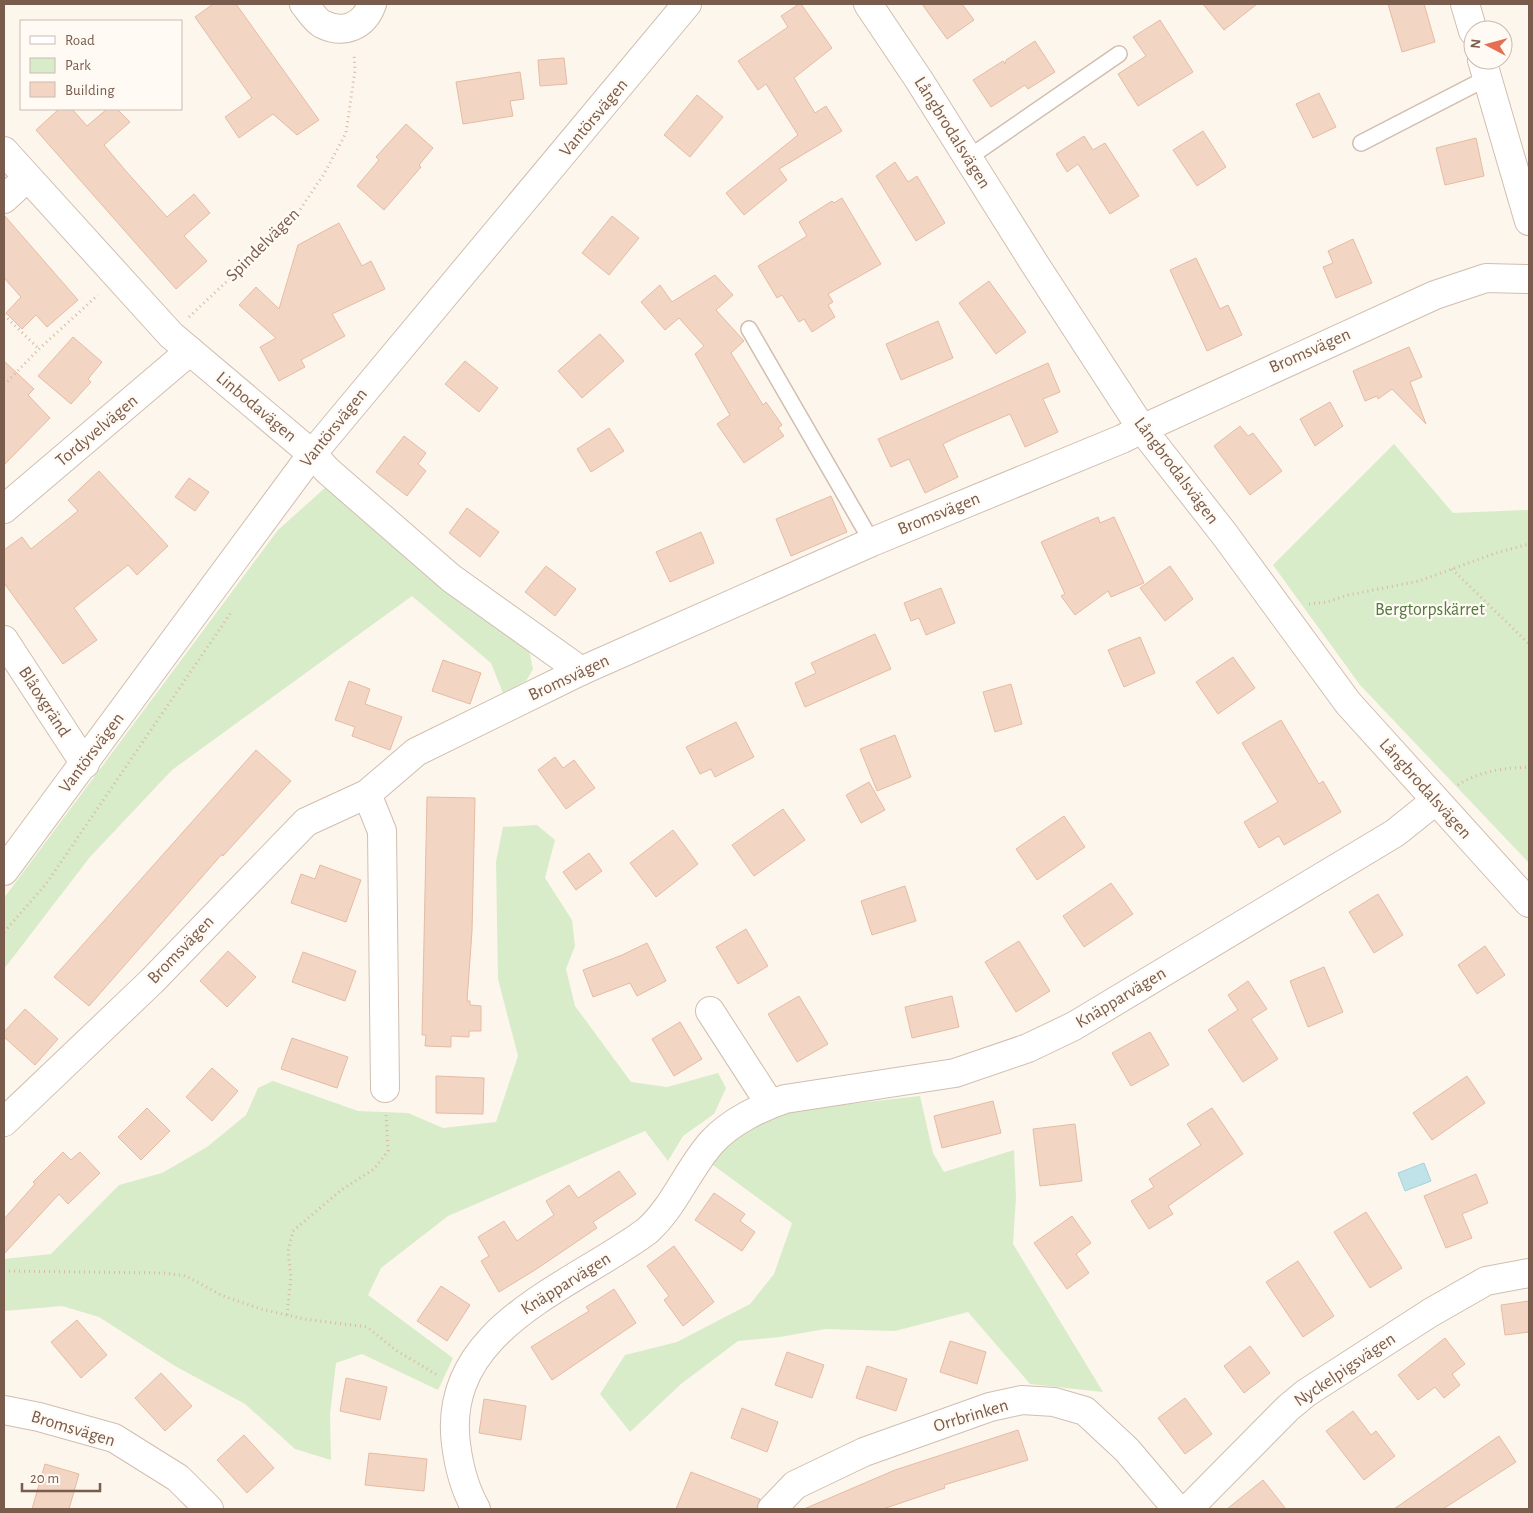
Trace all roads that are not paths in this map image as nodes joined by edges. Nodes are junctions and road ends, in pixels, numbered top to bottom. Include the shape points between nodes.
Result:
1 (304, 4) edge
2 (372, 4) edge
3 (687, 4) edge
4 (870, 4) edge
5 (1465, 4) edge
6 (1470, 20) edge
7 (1119, 54) dead end
8 (1482, 70) edge
9 (1484, 70) edge
10 (1361, 143) dead end
11 (4, 151) edge
12 (968, 158) junction
13 (27, 178) junction
14 (4, 199) edge
15 (1529, 221) edge
16 (1529, 279) edge
17 (749, 329) dead end
18 (180, 343) junction
19 (1142, 429) junction
20 (312, 454) junction
21 (4, 509) edge
22 (872, 542) junction
23 (4, 640) edge
24 (581, 672) junction
25 (85, 764) junction
26 (367, 794) junction
27 (1435, 802) junction
28 (4, 871) edge
29 (1529, 903) edge
30 (710, 1011) dead end
31 (385, 1088) road end
32 (770, 1104) junction
33 (4, 1122) edge
34 (1529, 1273) edge
35 (4, 1410) edge
36 (209, 1509) edge
37 (476, 1509) edge
38 (772, 1509) edge
39 (1177, 1509) edge
40 (1188, 1509) edge

1 - 2 street via 321,23 336,28 352,28 367,16
3 - 20 street, Vantörsvägen
4 - 12 street, Långbrodalsvägen
5 - 6 street
7 - 12 lane
8 - 10 lane
9 - 15 street
11 - 13 street, Linbodavägen
12 - 19 street, Långbrodalsvägen
13 - 14 street
13 - 18 street, Linbodavägen
16 - 19 street, Bromsvägen via 1486,278 1450,289
17 - 22 lane
18 - 20 street, Linbodavägen
18 - 21 street, Tordyvelvägen
19 - 22 street, Bromsvägen
19 - 27 street, Långbrodalsvägen via 1225,535 1348,704
20 - 24 street, Linbodavägen via 451,578
20 - 25 street, Vantörsvägen
22 - 24 street, Bromsvägen
23 - 25 street, Blåoxgränd
24 - 26 street, Bromsvägen via 416,752
25 - 28 street, Vantörsvägen
26 - 31 street via 382,831
26 - 33 street, Bromsvägen via 306,822 152,981
27 - 29 street, Långbrodalsvägen
27 - 32 street, Knäpparvägen via 1386,838 1074,1026 1028,1048 955,1073
30 - 32 street
32 - 37 street, Knäpparvägen via 713,1140 660,1219 647,1232 522,1310 499,1329 476,1358 461,1389 456,1411 456,1441 464,1486
34 - 40 street, Nyckelpigsvägen via 1486,1281 1306,1393
35 - 36 street, Bromsvägen via 114,1438 178,1478
38 - 39 street, Orrbrinken via 794,1485 864,1452 990,1407 1022,1400 1054,1402 1085,1411 1127,1450

